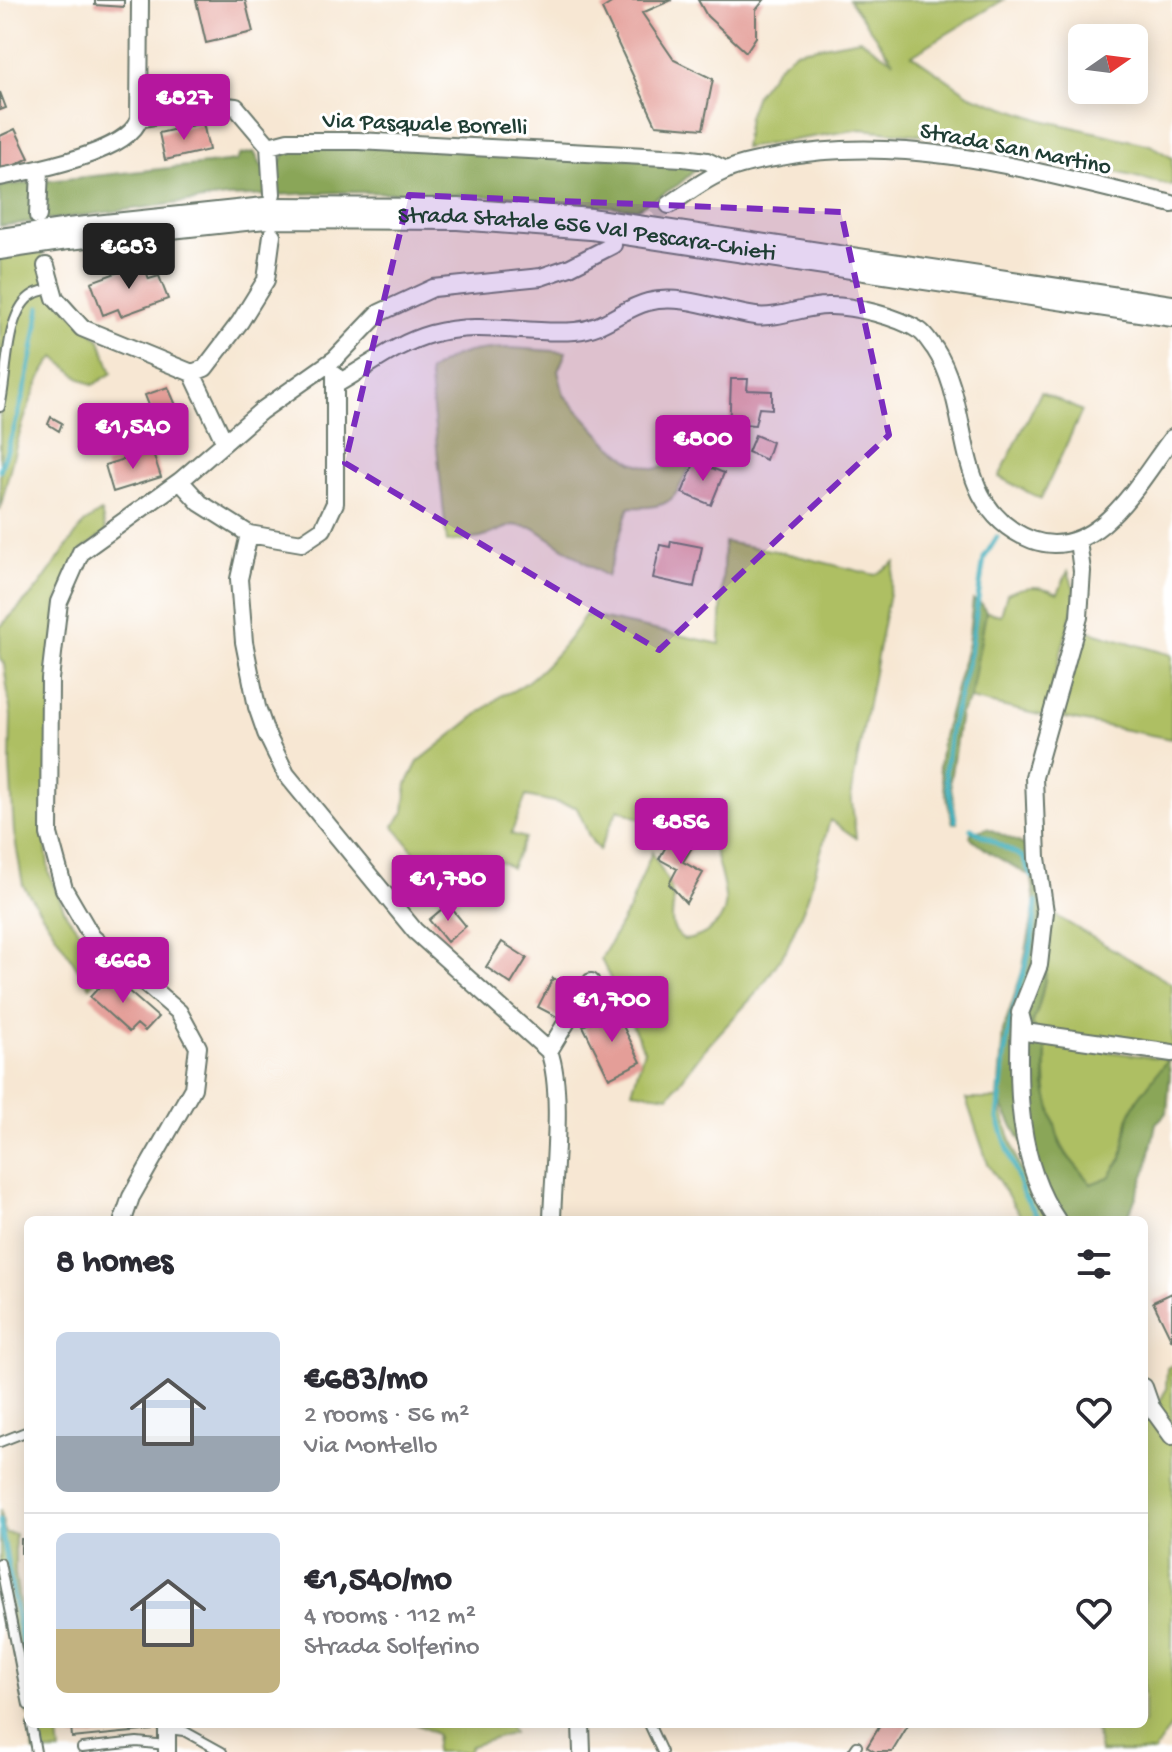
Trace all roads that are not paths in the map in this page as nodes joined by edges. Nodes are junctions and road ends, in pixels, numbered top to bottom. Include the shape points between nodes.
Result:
1 (140, 0) edge
2 (139, 119) junction
3 (269, 146) junction
4 (40, 170) junction
5 (726, 170) junction
6 (0, 177) edge
7 (272, 194) dead end
8 (1172, 204) edge
9 (669, 205) tunnel mouth
10 (38, 216) dead end
11 (68, 234) junction
12 (272, 235) dead end
13 (0, 244) edge
14 (613, 245) dead end
15 (0, 255) edge
16 (46, 266) dead end
17 (52, 288) junction
18 (1172, 311) edge
19 (335, 359) junction
20 (192, 373) junction
21 (335, 385) junction
22 (0, 407) edge
23 (1172, 438) edge
24 (224, 441) junction
25 (180, 481) junction
26 (249, 534) junction
27 (1078, 541) junction
28 (591, 982) dead end
29 (1020, 1013) junction
30 (549, 1051) junction
31 (1172, 1053) edge
32 (124, 1216) edge
33 (552, 1216) edge
34 (1054, 1216) edge
35 (1148, 1398) edge
36 (24, 1433) edge
37 (1172, 1436) edge
38 (0, 1442) edge
39 (0, 1563) edge
40 (24, 1685) edge
41 (32, 1728) edge
42 (581, 1728) edge
43 (651, 1728) edge
44 (167, 1738) edge
45 (82, 1748) dead end
46 (36, 1752) edge
47 (222, 1752) edge
48 (582, 1752) edge
49 (662, 1752) edge

1 - 2 street
2 - 3 street via 216,105 236,107
2 - 4 street via 137,128 122,140
3 - 5 street, Via Pasquale Borrelli via 358,141 683,158
3 - 7 street
4 - 6 street
4 - 10 street
5 - 8 street, Strada San Martino via 839,149 923,152
5 - 9 street, Strada San Martino
11 - 13 highway, Strada Statale 656 Val Pescara-Chieti
11 - 15 lane
11 - 18 highway, Strada Statale 656 Val Pescara-Chieti via 265,213 458,214 591,224
12 - 20 street via 266,280 205,368
14 - 19 street via 541,277 433,288 379,313
16 - 17 street
17 - 20 street via 82,328
17 - 22 lane via 34,294 15,318
19 - 21 street
19 - 24 street
20 - 24 street
21 - 26 street via 335,503 323,529 302,543
21 - 27 street via 399,345 430,334 463,326 597,328 648,302 677,301 759,316 828,306 899,318 924,333 943,362 971,474 984,502 1014,533 1046,544
23 - 27 street via 1102,527
24 - 25 street
25 - 26 street via 200,503
25 - 32 street via 81,552 59,602 50,679 49,834 64,889 92,937 179,1012 198,1047 193,1088
26 - 30 street via 239,579 244,642 257,707 286,774 415,931
27 - 29 street via 1079,617 1034,777 1045,912 1039,965
28 - 30 street
29 - 31 street via 1025,1032
29 - 34 street via 1017,1074 1023,1133 1045,1203
30 - 33 street via 556,1094
35 - 37 street
36 - 38 lane
39 - 40 lane
41 - 46 lane
42 - 48 street
43 - 49 lane
44 - 45 lane
44 - 47 lane via 184,1731

